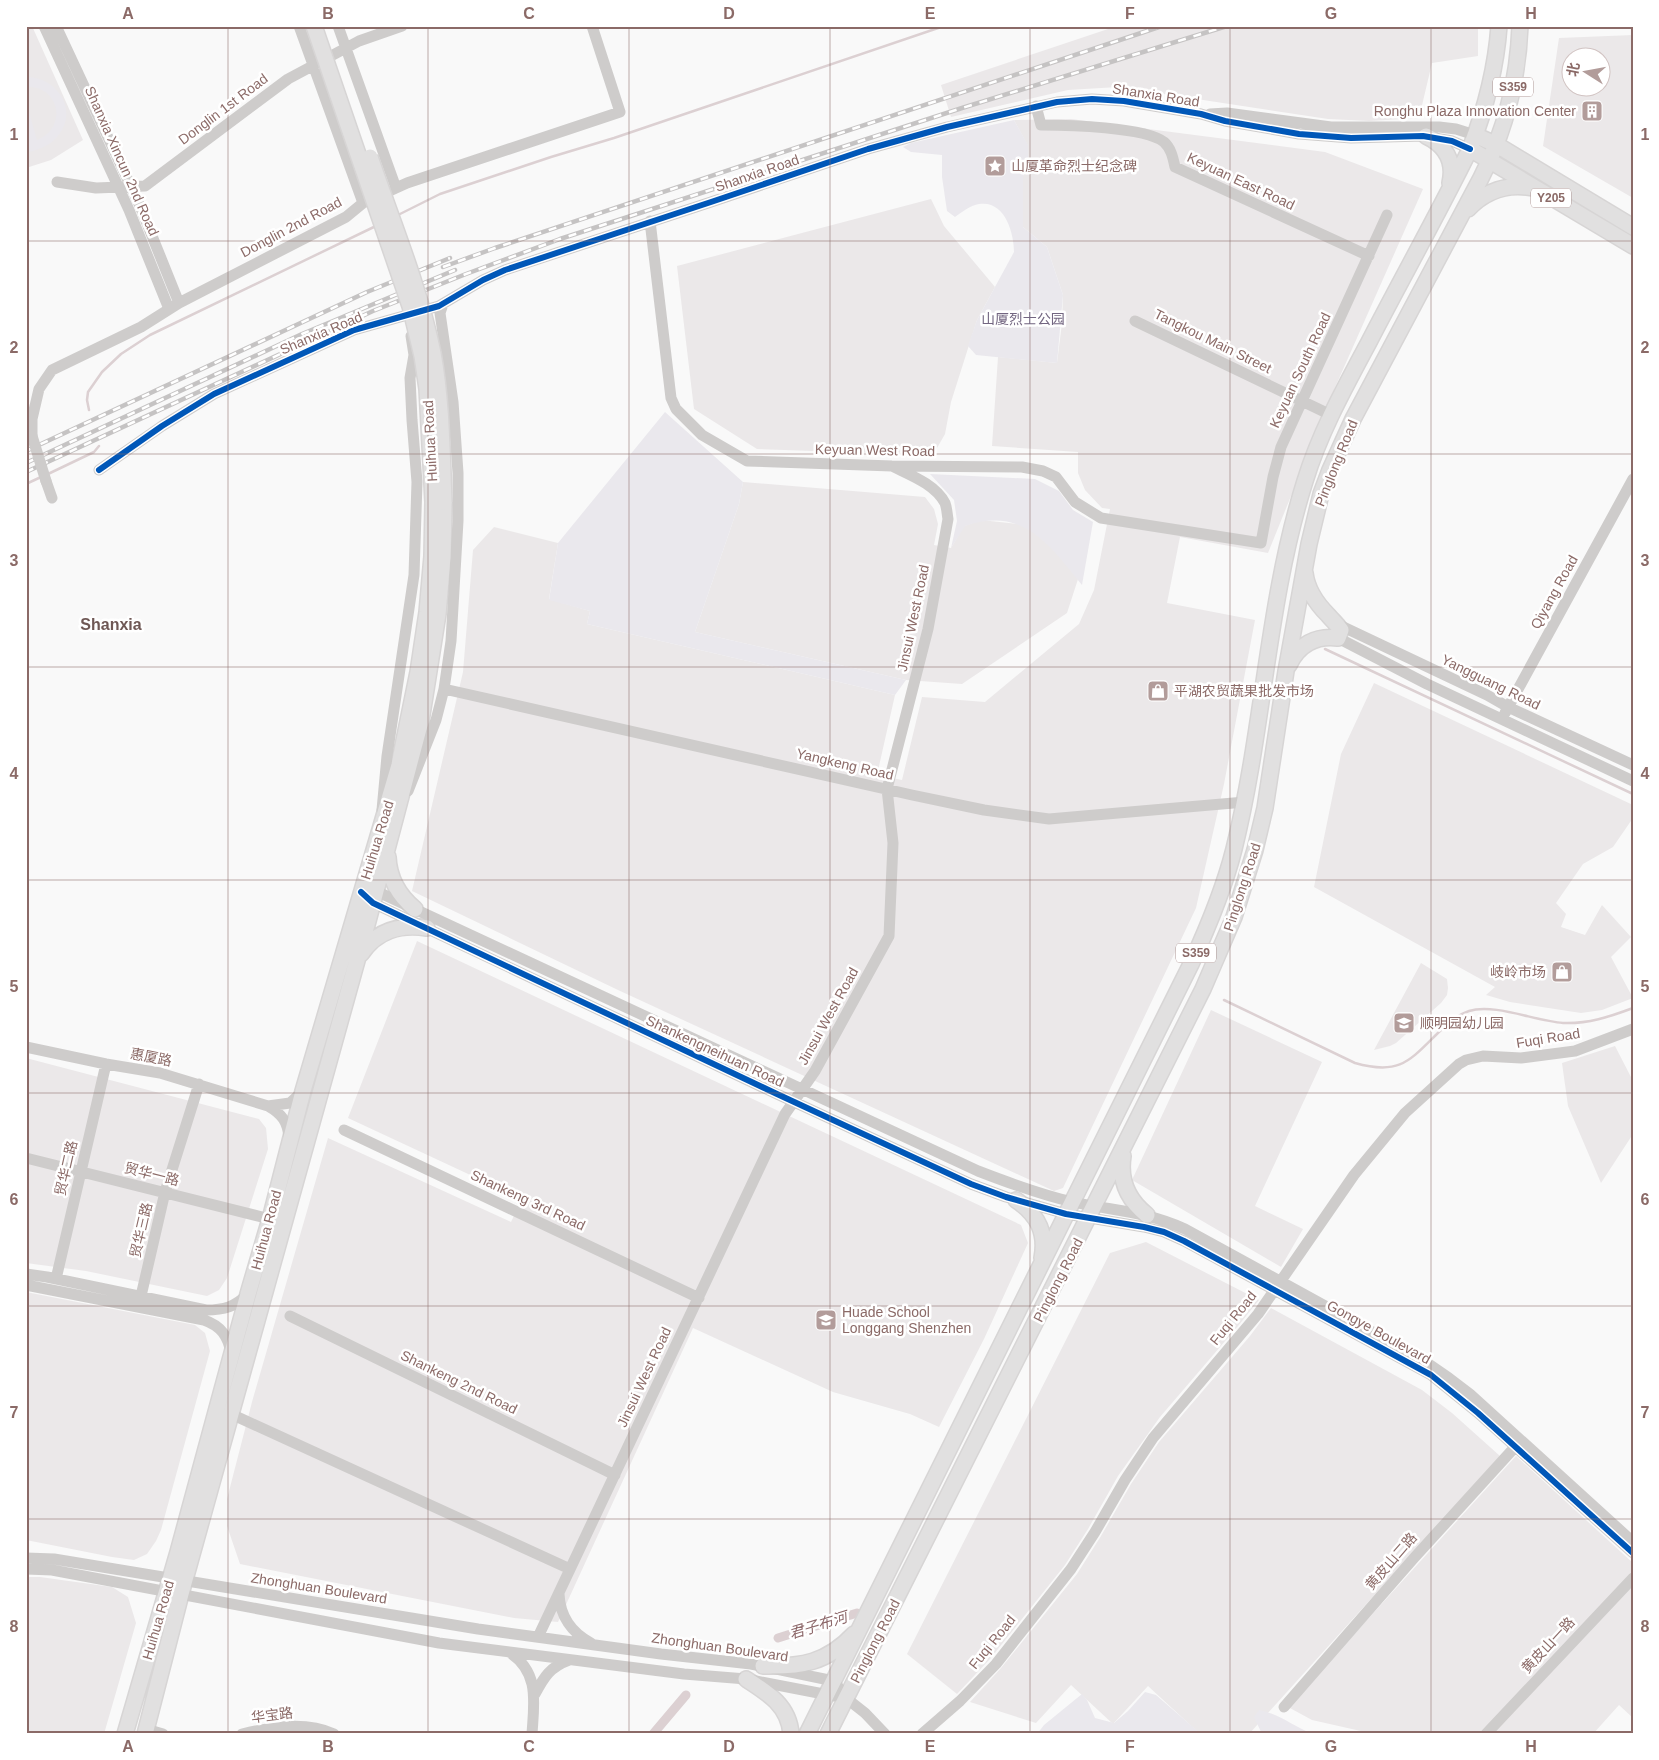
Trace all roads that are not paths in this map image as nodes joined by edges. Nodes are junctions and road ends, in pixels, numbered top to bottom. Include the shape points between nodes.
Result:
1 (44, 26) edge
2 (56, 26) edge
3 (298, 26) edge
4 (314, 26) edge
5 (325, 26) edge
6 (338, 26) edge
7 (402, 26) edge
8 (592, 26) edge
9 (1499, 26) edge
10 (1520, 26) edge
11 (346, 48) junction
12 (313, 66) junction
13 (1036, 106) junction
14 (1201, 114) junction
15 (1426, 136) junction
16 (1473, 142) junction
17 (1497, 145) junction
18 (1490, 161) junction
19 (57, 182) dead end
20 (125, 187) junction
21 (396, 188) junction
22 (1449, 191) junction
23 (1540, 191) junction
24 (362, 203) junction
25 (1387, 216) dead end
26 (1460, 218) junction
27 (650, 221) junction
28 (1633, 227) edge
29 (1633, 246) edge
30 (1369, 256) junction
31 (443, 304) junction
32 (174, 306) junction
33 (409, 315) junction
34 (1136, 321) dead end
35 (1302, 401) junction
36 (1331, 415) junction
37 (892, 466) junction
38 (99, 470) dead end
39 (1633, 479) edge
40 (52, 498) dead end
41 (438, 502) junction
42 (1261, 543) joint
43 (1305, 564) junction
44 (1338, 631) junction
45 (1286, 670) junction
46 (444, 688) junction
47 (1508, 707) junction
48 (1502, 719) junction
49 (1633, 765) edge
50 (1633, 780) edge
51 (887, 789) junction
52 (1245, 802) junction
53 (388, 825) junction
54 (388, 848) junction
55 (370, 895) junction
56 (415, 909) junction
57 (426, 928) junction
58 (357, 959) junction
59 (1631, 1034) edge
60 (26, 1047) edge
61 (106, 1064) junction
62 (199, 1084) junction
63 (802, 1090) junction
64 (303, 1091) junction
65 (794, 1102) junction
66 (268, 1106) junction
67 (344, 1130) dead end
68 (289, 1140) junction
69 (1127, 1142) junction
70 (26, 1158) edge
71 (80, 1171) junction
72 (165, 1192) junction
73 (1016, 1200) junction
74 (1069, 1208) junction
75 (1092, 1212) junction
76 (1147, 1215) junction
77 (270, 1219) junction
78 (1040, 1266) junction
79 (26, 1274) edge
80 (56, 1279) junction
81 (26, 1285) edge
82 (1278, 1286) junction
83 (248, 1294) junction
84 (141, 1296) junction
85 (699, 1298) junction
86 (290, 1316) dead end
87 (232, 1353) junction
88 (232, 1414) junction
89 (1515, 1434) junction
90 (1515, 1447) junction
91 (615, 1475) junction
92 (1633, 1542) edge
93 (1633, 1553) edge
94 (26, 1558) edge
95 (26, 1569) edge
96 (570, 1569) junction
97 (1633, 1578) edge
98 (176, 1586) junction
99 (559, 1592) junction
100 (865, 1619) junction
101 (538, 1637) junction
102 (595, 1645) junction
103 (509, 1652) junction
104 (569, 1660) junction
105 (763, 1666) junction
106 (746, 1679) junction
107 (830, 1688) junction
108 (534, 1694) junction
109 (846, 1698) junction
110 (1284, 1707) dead end
111 (146, 1731) edge
112 (125, 1734) edge
113 (163, 1734) edge
114 (242, 1734) edge
115 (334, 1734) edge
116 (532, 1734) edge
117 (791, 1734) edge
118 (807, 1734) edge
119 (828, 1734) edge
120 (885, 1734) edge
121 (922, 1734) edge
122 (1486, 1734) edge

1 - 20 street, Shanxia Xincun 2nd Road
2 - 20 street, Shanxia Xincun 2nd Road
3 - 12 street
4 - 41 main road, Huihua Road, bridge via 410,306 422,356
5 - 41 main road, Huihua Road, bridge via 420,304 432,353 438,388
6 - 11 street
7 - 11 street, Donglin 1st Road
8 - 21 street, Donglin 2nd Road via 620,112
9 - 16 main road, Pinglong Road / S359 via 1492,72
10 - 17 main road, Pinglong Road / S359 via 1514,80
11 - 12 street, Donglin 1st Road
11 - 21 street
12 - 20 street, Donglin 1st Road via 288,79 145,186
12 - 24 street
13 - 14 street, Shanxia Road via 1074,100 1108,100
13 - 27 street, Shanxia Road via 868,149
13 - 30 street, Keyuan East Road via 1041,125 1066,124 1142,132 1164,142 1175,167
14 - 15 street, Shanxia Road via 1316,136
14 - 16 street, Shanxia Road via 1227,113 1331,127 1439,127 1456,129
15 - 16 street, Shanxia Road
15 - 22 main road via 1441,145 1448,156 1452,169
16 - 17 main road, Y205
16 - 18 main road, Y205
16 - 22 main road, Pinglong Road / S359
17 - 18 main road, Pinglong Road / S359
17 - 28 main road, Y205
18 - 23 main road, Y205
18 - 26 main road, Pinglong Road / S359
19 - 20 street, Donglin 1st Road via 96,188
20 - 32 street, Shanxia Xincun 2nd Road
21 - 24 street, Donglin 2nd Road
22 - 36 main road, Pinglong Road / S359
23 - 26 main road via 1516,186 1499,189 1478,200
23 - 29 main road, Y205
24 - 32 street, Donglin 2nd Road via 346,217
25 - 30 street, Keyuan South Road
26 - 43 main road, Pinglong Road / S359 via 1339,447 1321,494
27 - 31 street, Shanxia Road via 505,270
27 - 37 street, Keyuan West Road via 668,384 676,409 702,435 747,461
30 - 35 street, Keyuan South Road
31 - 33 street, Shanxia Road
31 - 46 street via 440,313 453,402 458,473 451,641
32 - 40 street, Donglin 2nd Road, bridge via 141,327 52,370 39,389 32,419 32,436
33 - 38 street, Shanxia Road via 354,330 214,394
33 - 53 street via 414,355 411,389 417,482 414,575 383,793
34 - 35 street, Tangkou Main Street
35 - 36 street, Tangkou Main Street
35 - 42 street, Keyuan South Road via 1281,447
36 - 52 main road, Pinglong Road / S359 via 1314,454 1296,512
37 - 42 street, Keyuan West Road via 1022,467 1042,471 1056,477 1074,502 1101,518
37 - 51 street, Jinsui West Road via 919,479 936,492 945,504 948,519 928,629
39 - 47 street, Qiyang Road
41 - 53 main road, Huihua Road via 443,557 430,673 421,721
43 - 44 main road via 1307,584
43 - 45 main road, Pinglong Road / S359
44 - 45 main road via 1310,641
44 - 47 street, Yangguang Road
44 - 48 street, Yangguang Road via 1427,684
45 - 69 main road, Pinglong Road / S359 via 1264,808 1234,917 1203,989
46 - 51 street, Yangkeng Road
46 - 53 street via 424,753
47 - 48 street, Qiyang Road
47 - 49 street, Yangguang Road
48 - 50 street, Yangguang Road
51 - 52 street, Yangkeng Road via 984,810 1050,819
51 - 63 street, Jinsui West Road via 893,843 889,936
52 - 74 main road, Pinglong Road / S359 via 1234,852 1208,926
53 - 54 main road, Huihua Road
53 - 55 main road, Huihua Road
54 - 55 main road, Huihua Road
54 - 56 main road via 391,878 404,900
55 - 56 street, Shankengneihuan Road
55 - 57 street, Shankengneihuan Road
55 - 58 main road, Huihua Road
55 - 64 main road, Huihua Road
56 - 63 street, Shankengneihuan Road
57 - 58 main road via 400,926 388,930 366,946
57 - 65 street, Shankengneihuan Road
58 - 88 main road, Huihua Road
59 - 82 street, Fuqi Road via 1575,1051 1521,1058 1482,1056 1459,1064 1397,1123 1344,1188
60 - 61 street, 惠厦路
61 - 62 street, 惠厦路 via 160,1073
61 - 71 street, 贸华二路
62 - 66 street, 惠厦路
62 - 72 street, 贸华三路
63 - 65 street, Jinsui West Road
63 - 74 street, Shankengneihuan Road via 978,1171
64 - 66 street via 290,1103
64 - 68 main road, Huihua Road
65 - 73 street, Shankengneihuan Road via 972,1184
65 - 85 street, Jinsui West Road via 785,1114
66 - 68 street via 285,1119
67 - 85 street, Shankeng 3rd Road
68 - 77 main road, Huihua Road
69 - 75 main road, Pinglong Road / S359
69 - 76 main road via 1122,1162 1123,1183 1131,1200
70 - 71 street, 贸华一路
71 - 72 street, 贸华一路
71 - 80 street, 贸华二路
72 - 77 street, 贸华一路
72 - 84 street, 贸华三路
73 - 74 street, Shankengneihuan Road
73 - 78 main road via 1031,1211 1040,1226 1043,1251
74 - 75 street, Gongye Boulevard
74 - 78 main road, Pinglong Road / S359
75 - 76 street, Gongye Boulevard
75 - 82 street, Gongye Boulevard via 1169,1234
75 - 109 main road, Pinglong Road / S359
76 - 82 street, Gongye Boulevard via 1185,1230
77 - 83 main road, Huihua Road
78 - 100 main road, Pinglong Road / S359
79 - 80 street
80 - 84 street
81 - 87 street via 214,1323 229,1340
82 - 89 street, Gongye Boulevard via 1436,1368
82 - 90 street, Gongye Boulevard via 1431,1375
82 - 121 street, Fuqi Road via 1153,1438 1065,1577 978,1683
83 - 84 street via 239,1302 218,1310
83 - 87 main road, Huihua Road
85 - 91 street, Jinsui West Road
86 - 91 street, Shankeng 2nd Road
87 - 98 main road, Huihua Road
88 - 96 street
88 - 98 main road, Huihua Road
89 - 90 street
89 - 92 street, Gongye Boulevard
90 - 93 street, Gongye Boulevard
90 - 110 street, 黄皮山二路
91 - 96 street, Jinsui West Road
94 - 98 street, Zhonghuan Boulevard via 54,1559
95 - 98 street, Zhonghuan Boulevard
96 - 99 street, Jinsui West Road
97 - 122 street, 黄皮山一路
98 - 101 street, Zhonghuan Boulevard
98 - 103 street, Zhonghuan Boulevard via 439,1642
98 - 111 main road, Huihua Road
98 - 112 main road, Huihua Road
99 - 101 street, Jinsui West Road
99 - 102 street via 562,1612 569,1624 577,1635
100 - 105 main road via 853,1635 822,1658 799,1665
100 - 107 main road, Pinglong Road / S359
101 - 102 street, Zhonghuan Boulevard
102 - 105 street, Zhonghuan Boulevard
103 - 104 street, Zhonghuan Boulevard
103 - 108 street via 532,1679
104 - 106 street, Zhonghuan Boulevard
104 - 108 street via 557,1664
105 - 107 street, Zhonghuan Boulevard
106 - 107 street, Zhonghuan Boulevard
106 - 117 main road via 778,1701
107 - 109 street, Zhonghuan Boulevard
107 - 118 main road, Pinglong Road / S359
108 - 116 street
109 - 119 main road, Pinglong Road / S359
109 - 120 street
111 - 113 street
114 - 115 street, 华宝路 via 283,1726 300,1726

